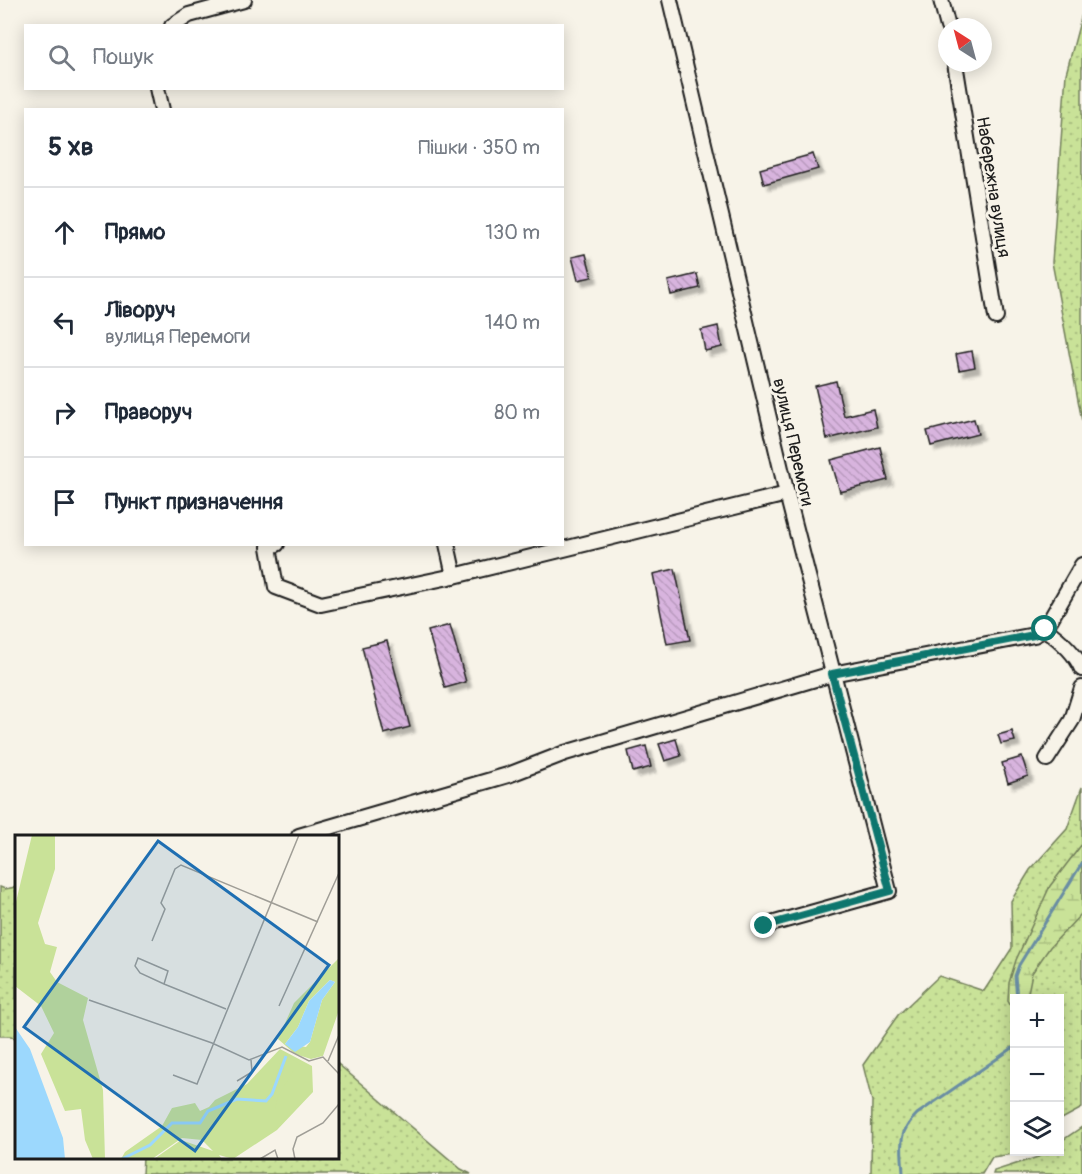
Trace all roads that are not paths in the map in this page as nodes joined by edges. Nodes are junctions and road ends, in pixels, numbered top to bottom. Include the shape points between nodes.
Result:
1 (244, 0) edge
2 (670, 0) edge
3 (941, 0) edge
4 (946, 18) edge
5 (175, 24) edge
6 (956, 72) edge
7 (157, 90) edge
8 (162, 108) edge
9 (996, 317) dead end
10 (787, 494) junction
11 (272, 546) edge
12 (447, 546) edge
13 (1082, 565) edge
14 (454, 576) junction
15 (1045, 629) junction
16 (1082, 669) edge
17 (832, 674) junction
18 (1082, 688) edge
19 (1047, 759) dead end
20 (306, 835) edge
21 (764, 926) dead end

1 - 5 street via 189,15
2 - 10 street, вулиця Перемоги
3 - 4 street
6 - 9 street, Набережна вулиця
7 - 8 street
10 - 14 street
10 - 17 street, вулиця Перемоги
11 - 14 street via 276,587 321,604
12 - 14 street
13 - 15 street
15 - 16 street via 1060,640
15 - 17 street via 1034,635
17 - 20 street
17 - 21 street, вулиця Перемоги via 890,891
18 - 19 street via 1072,720

